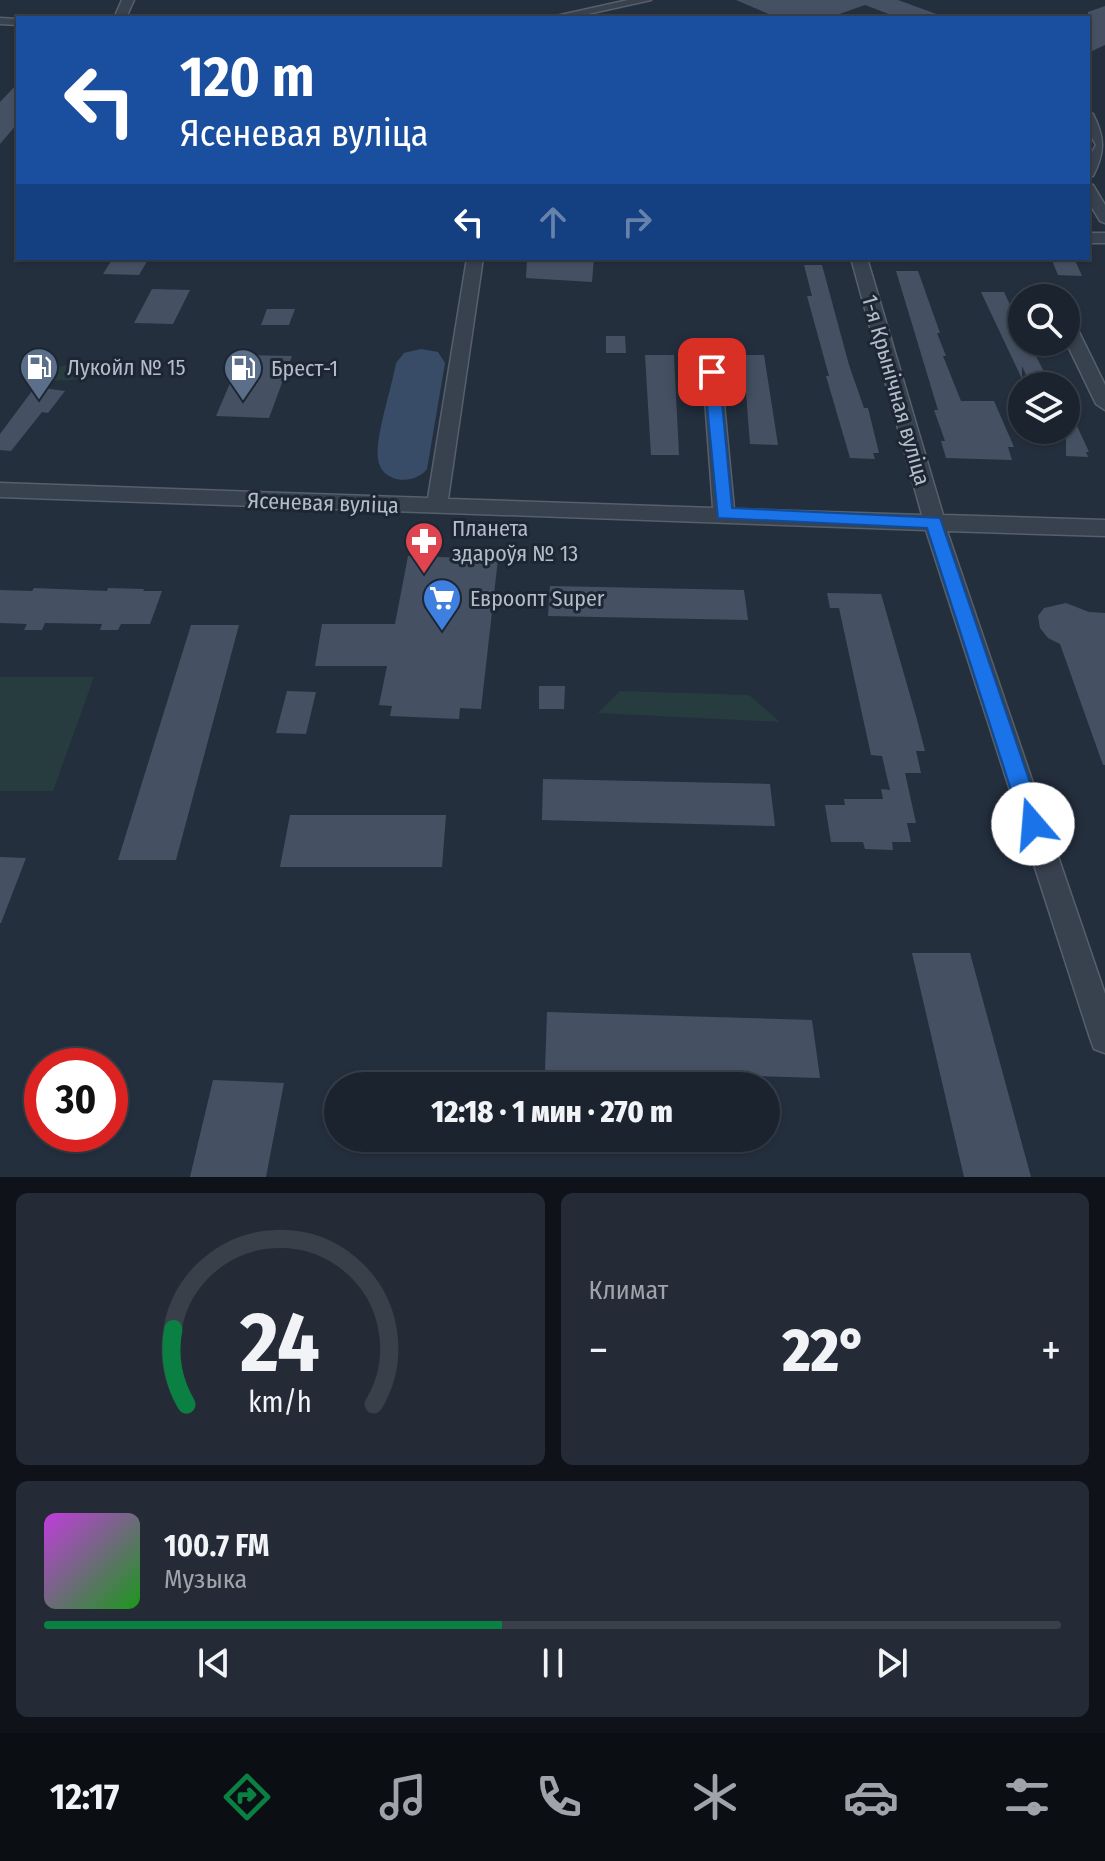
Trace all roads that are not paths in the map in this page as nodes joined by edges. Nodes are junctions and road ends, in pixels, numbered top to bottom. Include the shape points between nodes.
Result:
1 (645, 0) edge
2 (601, 14) edge
3 (577, 16) edge
4 (1090, 121) edge
5 (1090, 169) edge
6 (1090, 192) edge
7 (1105, 218) edge
8 (475, 260) edge
9 (860, 260) edge
10 (1080, 353) edge
11 (712, 372) dead end
12 (1105, 404) edge
13 (0, 490) edge
14 (437, 506) junction
15 (724, 514) junction
16 (934, 522) junction
17 (1105, 528) edge
18 (1105, 1038) edge

1 - 2 street
2 - 3 street
4 - 5 street via 1103,145
6 - 7 street
8 - 14 street
9 - 16 street, 1-я Крынічная вуліца
10 - 12 street
11 - 15 street
13 - 14 street, Ясеневая вуліца
14 - 15 street, Ясеневая вуліца
15 - 16 street, Ясеневая вуліца
16 - 17 street, Ясеневая вуліца
16 - 18 street

